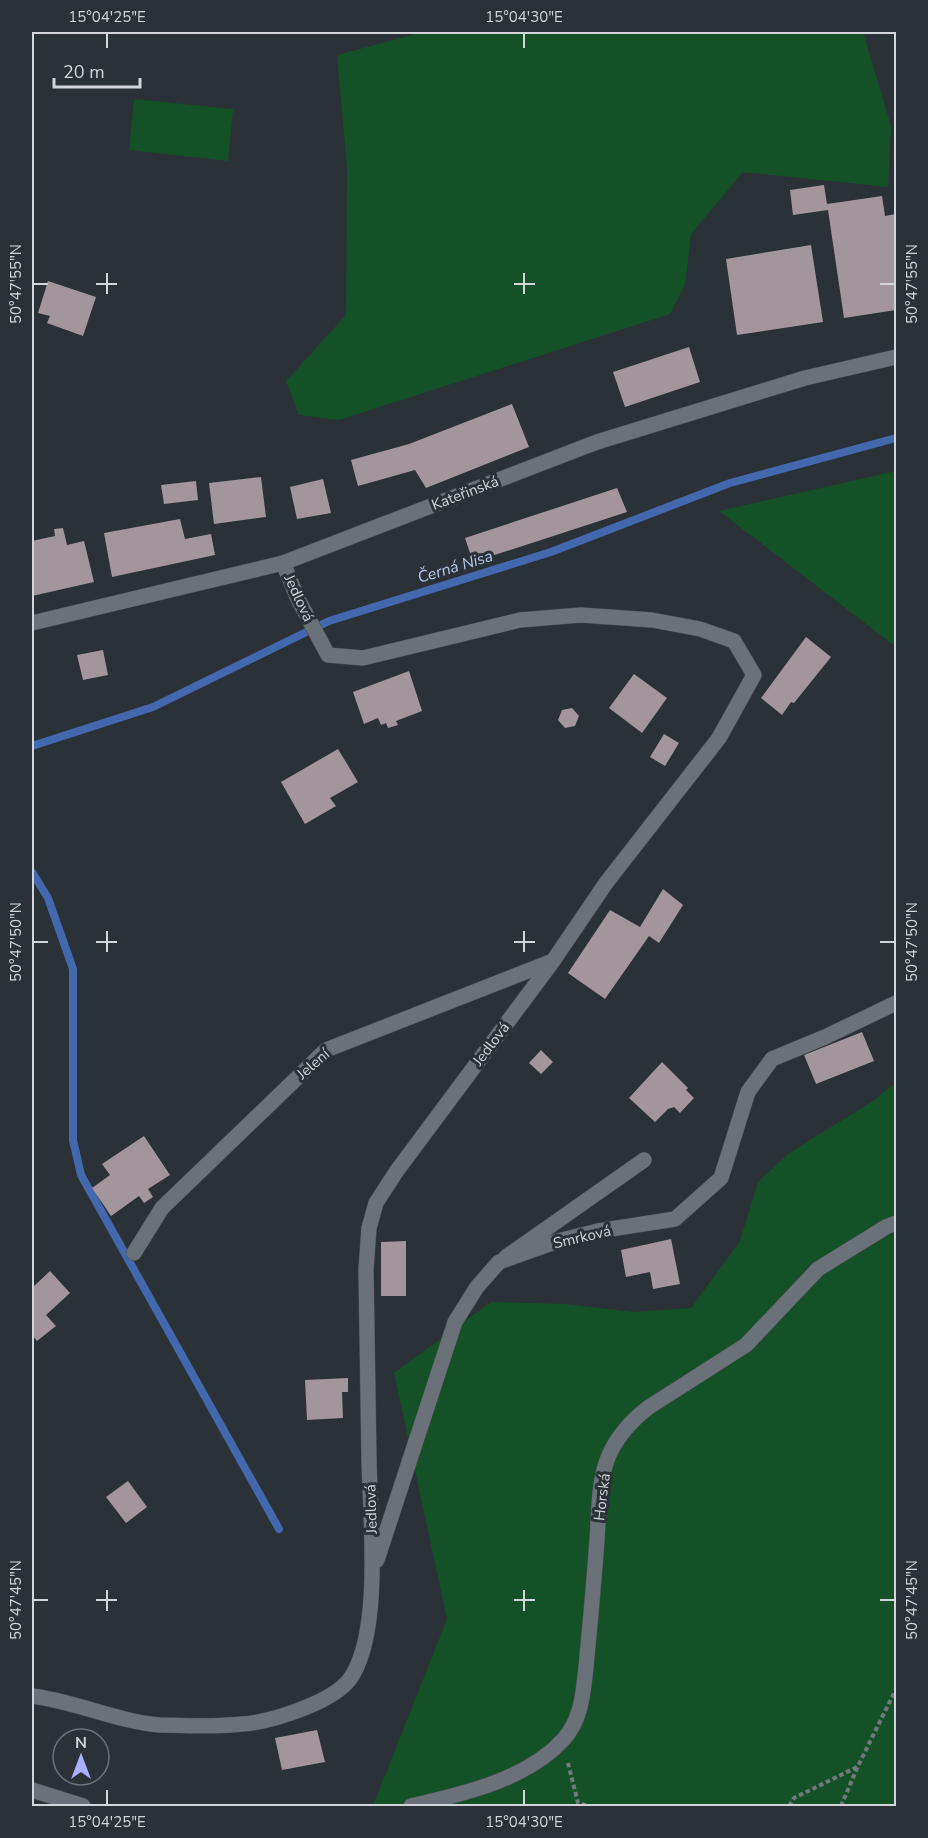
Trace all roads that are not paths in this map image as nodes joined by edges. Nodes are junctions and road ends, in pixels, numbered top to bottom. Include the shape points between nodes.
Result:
1 (897, 357) edge
2 (283, 563) junction
3 (32, 623) edge
4 (553, 961) junction
5 (897, 1003) edge
6 (644, 1160) dead end
7 (897, 1223) edge
8 (134, 1253) dead end
9 (499, 1262) junction
10 (373, 1572) junction
11 (32, 1696) edge
12 (32, 1790) edge
13 (83, 1806) edge
14 (411, 1806) edge

1 - 2 street, Kateřinská via 805,378 597,442
2 - 3 street, Kateřinská
2 - 4 street, Jedlová via 328,655 363,658 520,620 581,615 652,620 700,629 734,641 754,675 719,738 606,883
4 - 8 street, Jelení via 326,1050 162,1208
4 - 10 street, Jedlová via 376,1203 369,1228 366,1269
5 - 9 street, Smrková via 772,1059 748,1092 721,1178 675,1219 598,1231
6 - 9 street
7 - 14 street, Horská via 818,1269 746,1345 649,1407 622,1432 601,1481 591,1624 582,1701 575,1723 563,1740 523,1771 477,1789
9 - 10 street, Smrková via 455,1322
10 - 11 street, Jedlová via 363,1651 351,1677 320,1702 244,1724 159,1725
12 - 13 street

